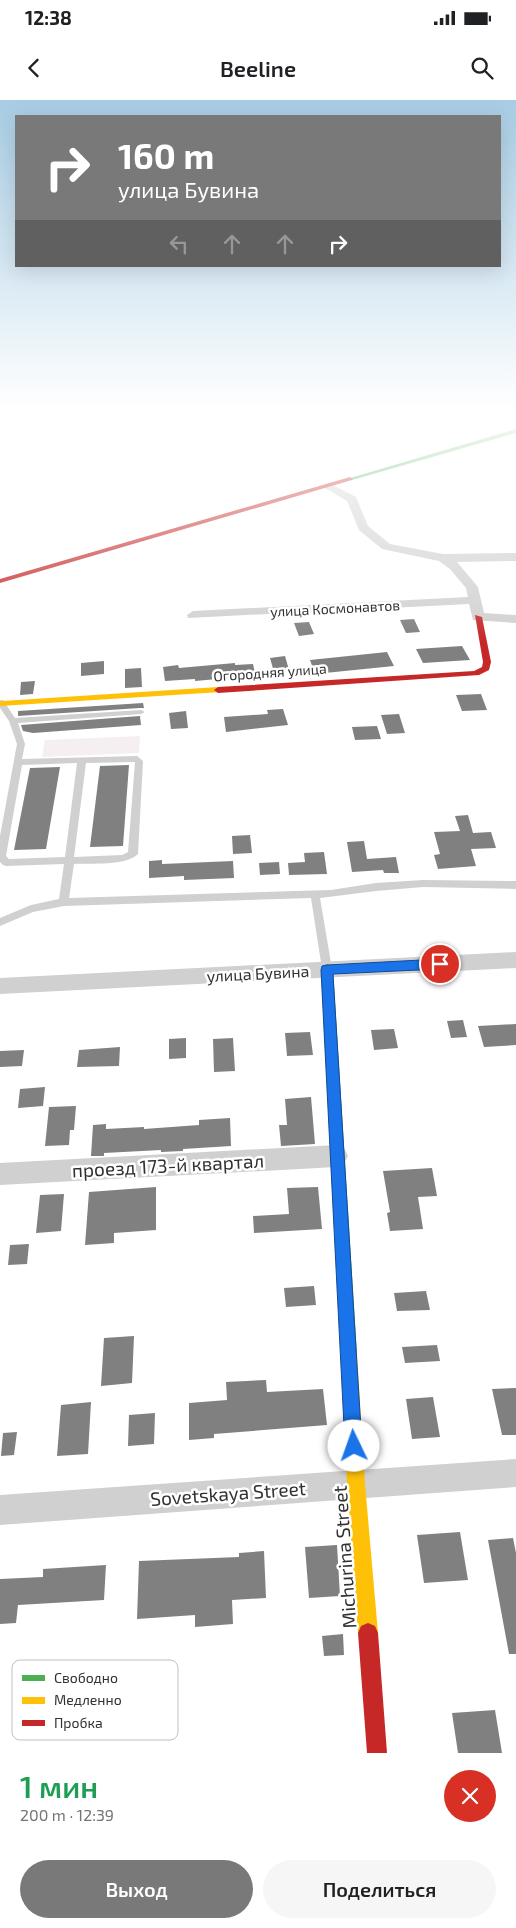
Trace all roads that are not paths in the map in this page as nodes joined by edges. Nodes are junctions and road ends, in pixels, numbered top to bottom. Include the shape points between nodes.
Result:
1 (322, 488) edge
2 (333, 488) edge
3 (516, 557) edge
4 (443, 558) junction
5 (0, 581) edge
6 (476, 600) junction
7 (193, 615) dead end
8 (478, 617) junction
9 (516, 619) edge
10 (1, 703) edge
11 (141, 712) dead end
12 (13, 721) junction
13 (82, 760) junction
14 (18, 762) junction
15 (69, 860) junction
16 (516, 885) edge
17 (315, 894) junction
18 (64, 902) junction
19 (0, 922) edge
20 (516, 960) edge
21 (327, 970) junction
22 (0, 986) edge
23 (336, 1156) junction
24 (0, 1174) edge
25 (516, 1473) edge
26 (356, 1484) junction
27 (0, 1510) edge
28 (377, 1753) edge

1 - 5 street
2 - 4 street via 352,499 363,528 386,547
3 - 4 street
4 - 6 street via 464,576
6 - 7 street, улица Космонавтов
6 - 8 street
8 - 9 street
8 - 10 street, Огородняя улица via 489,659 486,668 476,673
10 - 12 lane
11 - 12 lane
12 - 14 lane via 21,744
13 - 14 lane
13 - 15 lane
13 - 15 lane via 133,758 139,761 133,854 123,858
14 - 15 lane via 1,856 3,860 6,863
15 - 18 lane
16 - 17 lane via 462,882
17 - 18 lane
17 - 21 lane
18 - 19 lane
20 - 21 street, улица Бувина
21 - 22 street, улица Бувина
21 - 23 street, Michurina Street
23 - 24 street, проезд 173-й квартал
23 - 26 street, Michurina Street
25 - 26 street, Sovetskaya Street
26 - 27 street, Sovetskaya Street
26 - 28 street, Michurina Street

